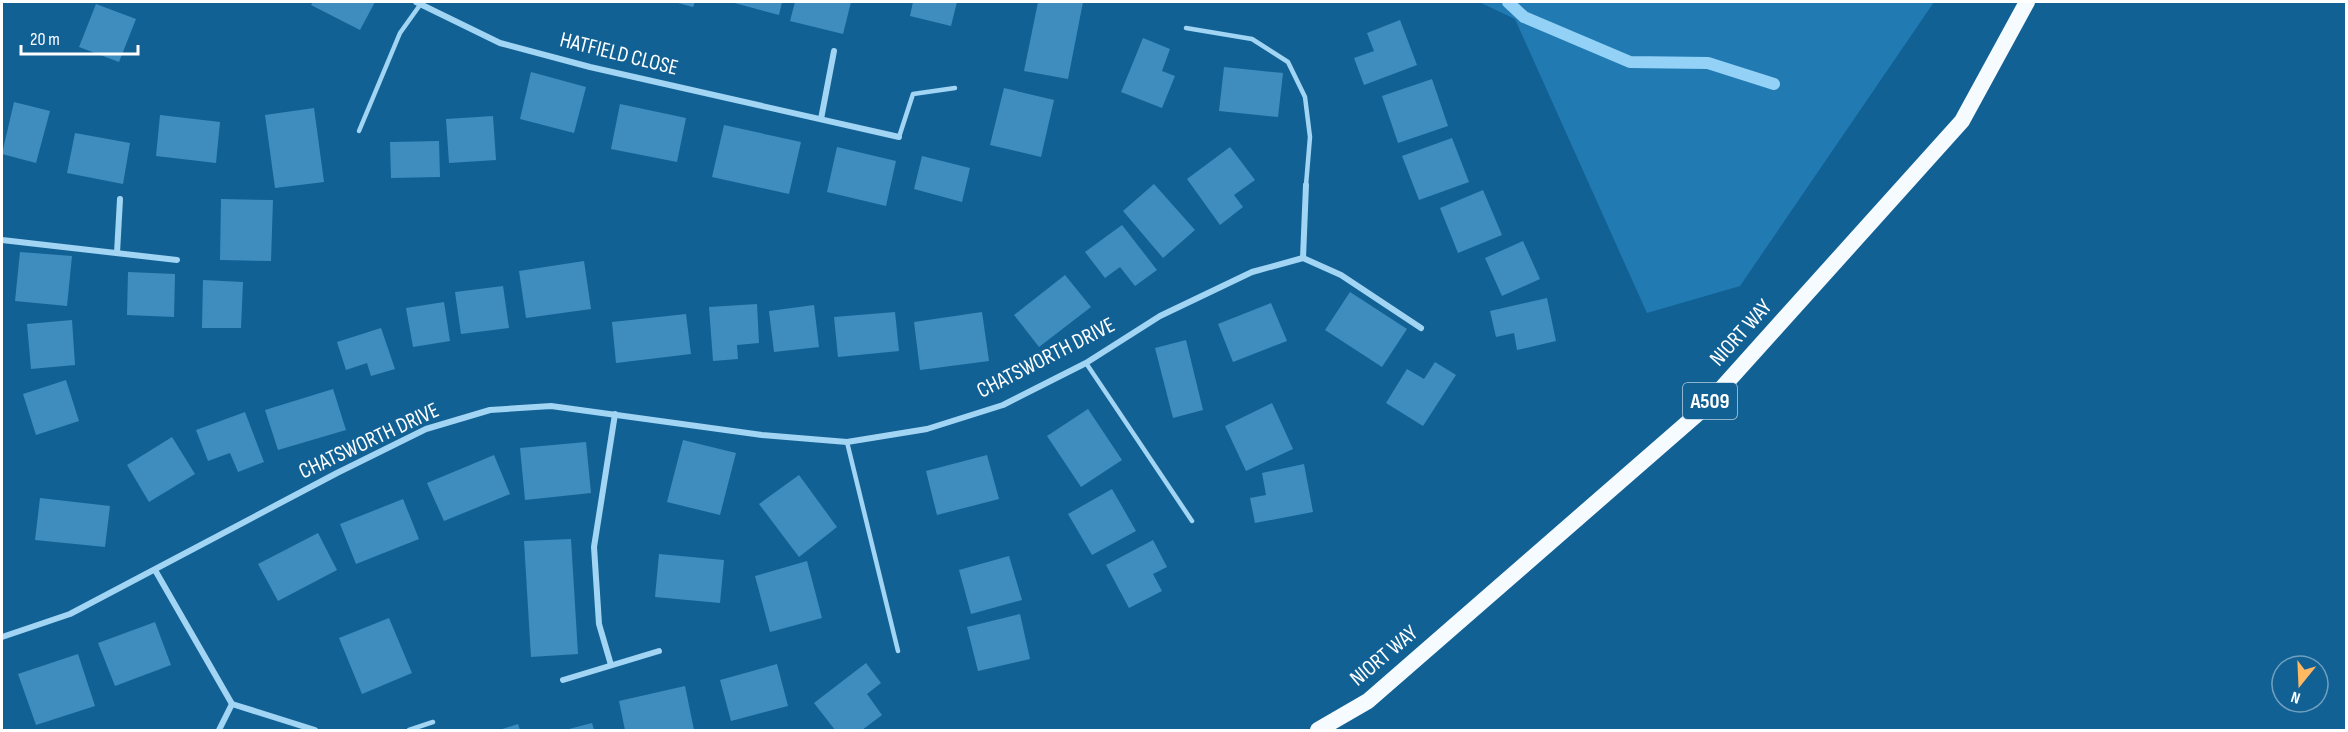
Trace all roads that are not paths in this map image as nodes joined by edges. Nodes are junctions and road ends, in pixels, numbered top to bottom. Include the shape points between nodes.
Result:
1 (2027, 2) edge
2 (418, 3) edge
3 (1186, 28) dead end
4 (834, 51) dead end
5 (955, 88) dead end
6 (821, 119) junction
7 (359, 131) dead end
8 (899, 137) joint
9 (1306, 185) joint
10 (120, 199) dead end
11 (2, 240) edge
12 (117, 253) junction
13 (1303, 258) junction
14 (177, 260) dead end
15 (1421, 328) dead end
16 (1086, 363) junction
17 (615, 414) junction
18 (847, 442) junction
19 (1192, 521) dead end
20 (155, 570) junction
21 (2, 637) edge
22 (659, 651) dead end
23 (898, 651) dead end
24 (611, 665) junction
25 (563, 680) dead end
26 (232, 704) junction
27 (433, 722) dead end
28 (219, 730) edge
29 (315, 730) edge
30 (409, 730) edge
31 (1318, 730) edge

1 - 31 highway, NIORT WAY / A509 via 1962,121 1702,410 1368,700
2 - 6 street, HATFIELD CLOSE via 500,43
2 - 7 lane via 400,33
3 - 9 lane via 1252,39 1288,62 1305,97 1310,137
4 - 6 street
5 - 8 lane via 913,94
6 - 8 street, HATFIELD CLOSE
9 - 13 street
10 - 12 street
11 - 12 street
12 - 14 street
13 - 15 street via 1341,275
13 - 16 street, CHATSWORTH DRIVE via 1252,272 1160,316
16 - 18 street, CHATSWORTH DRIVE via 1003,405 927,429
16 - 19 lane
17 - 18 street, CHATSWORTH DRIVE via 762,435
17 - 20 street, CHATSWORTH DRIVE via 551,406 490,410 426,429
17 - 24 street via 594,547 599,624
18 - 23 lane
20 - 21 street, CHATSWORTH DRIVE via 70,614
20 - 26 street
22 - 24 street
24 - 25 street
26 - 28 street
26 - 29 street
27 - 30 lane

